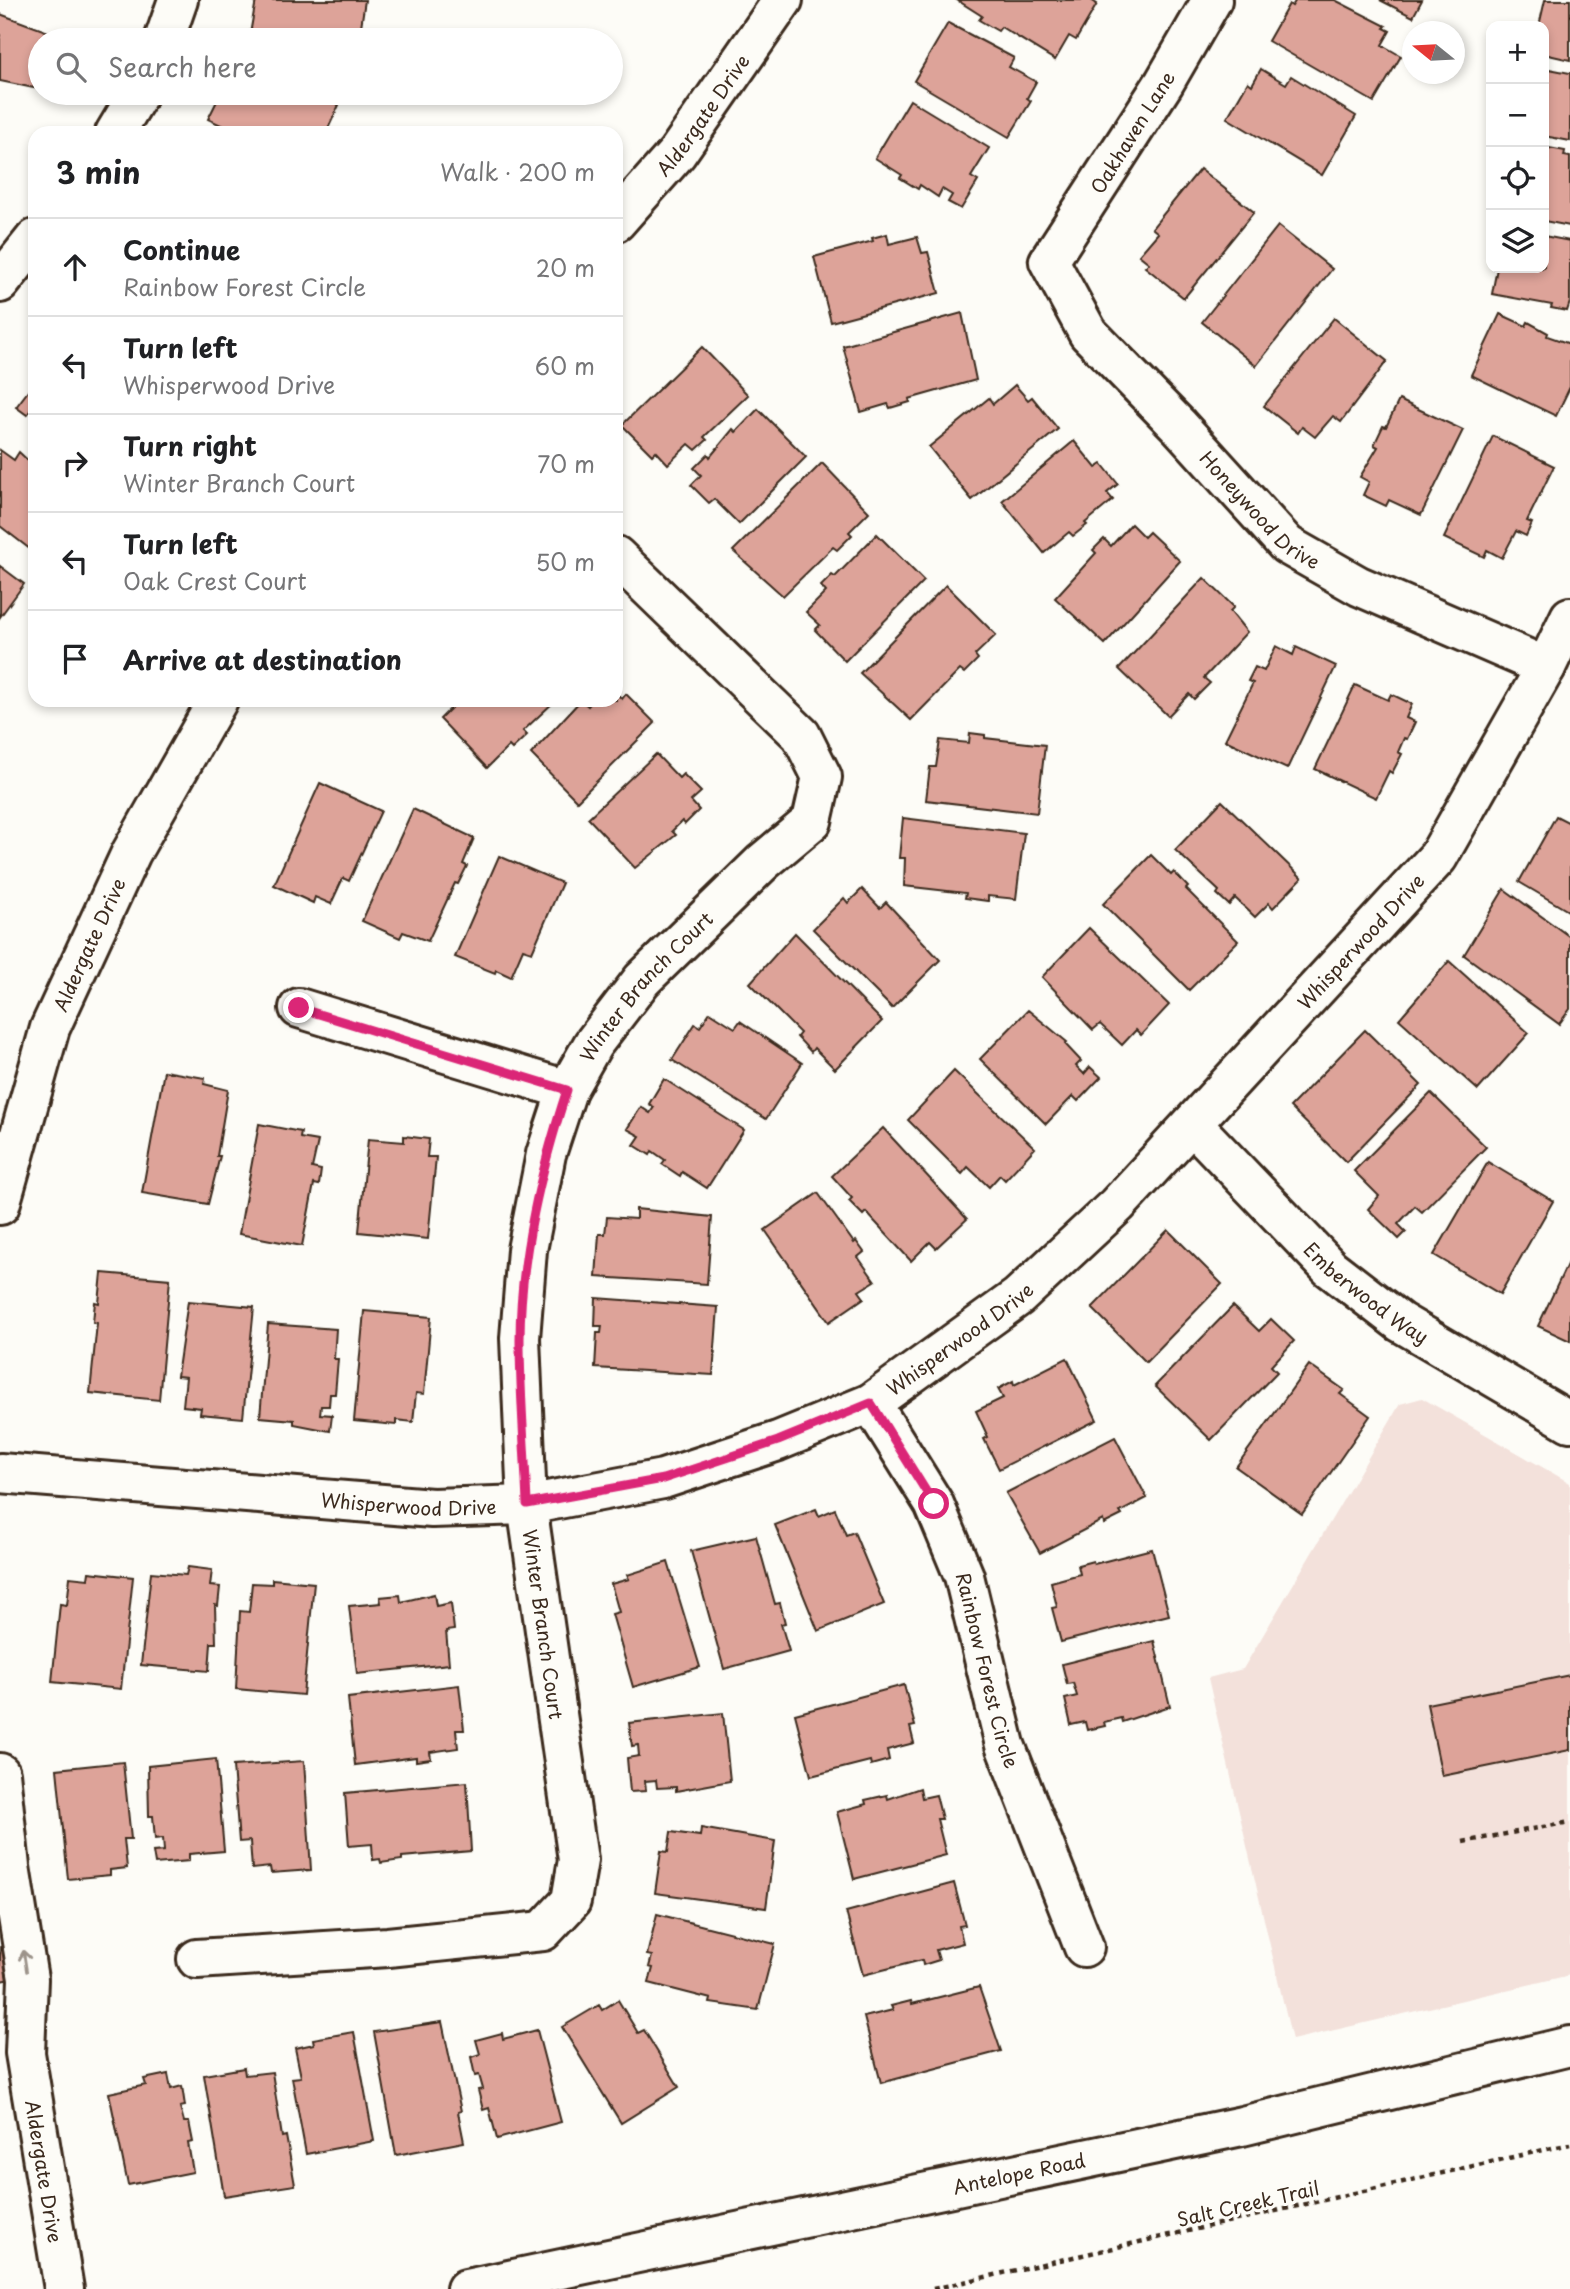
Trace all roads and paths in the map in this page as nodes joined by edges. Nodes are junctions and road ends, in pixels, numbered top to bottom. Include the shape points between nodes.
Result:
1 (178, 0) edge
2 (782, 0) edge
3 (1212, 0) edge
4 (168, 28) edge
5 (132, 105) edge
6 (119, 126) edge
7 (623, 214) edge
8 (28, 248) edge
9 (1049, 261) joint
10 (0, 283) edge
11 (623, 563) edge
12 (1570, 617) edge
13 (1546, 667) junction
14 (214, 707) edge
15 (299, 1008) dead end
16 (567, 1090) junction
17 (1192, 1125) junction
18 (0, 1205) edge
19 (871, 1403) junction
20 (1570, 1422) edge
21 (0, 1473) edge
22 (527, 1504) junction
23 (0, 1773) edge
24 (1570, 1822) edge
25 (1463, 1842) dead end
26 (1084, 1947) dead end
27 (197, 1959) dead end
28 (0, 1992) edge
29 (1570, 2046) edge
30 (25, 2053) junction
31 (1570, 2144) edge
32 (64, 2289) edge
33 (466, 2289) edge
34 (933, 2289) edge

1 - 4 street
2 - 7 street, Aldergate Drive via 677,153
3 - 9 street, Oakhaven Lane
5 - 6 street
8 - 10 street
9 - 13 street, Honeywood Drive via 1088,333 1287,545 1359,586
11 - 16 street, Winter Branch Court via 801,735 822,777 812,821 642,979 593,1044
12 - 13 street, Whisperwood Drive
13 - 17 street, Whisperwood Drive via 1438,856
14 - 18 street, Aldergate Drive via 131,853 50,1028
15 - 16 street
16 - 22 street, Winter Branch Court via 546,1154 527,1250 520,1338
17 - 19 street, Whisperwood Drive via 1117,1205 1018,1297
17 - 20 street, Emberwood Way via 1330,1268 1400,1322
19 - 22 street, Whisperwood Drive via 778,1441 663,1479
19 - 26 street, Rainbow Forest Circle via 934,1504 964,1576 1005,1745
21 - 22 street, Whisperwood Drive via 432,1508
22 - 27 street, Winter Branch Court via 578,1860 571,1900 543,1931
30 -> 23 street, Aldergate Drive via 28,1979
24 - 25 path
28 - 30 street, Aldergate Drive
29 - 33 street, Antelope Road via 1229,2129
30 - 32 street, Aldergate Drive
31 - 34 path, Salt Creek Trail

